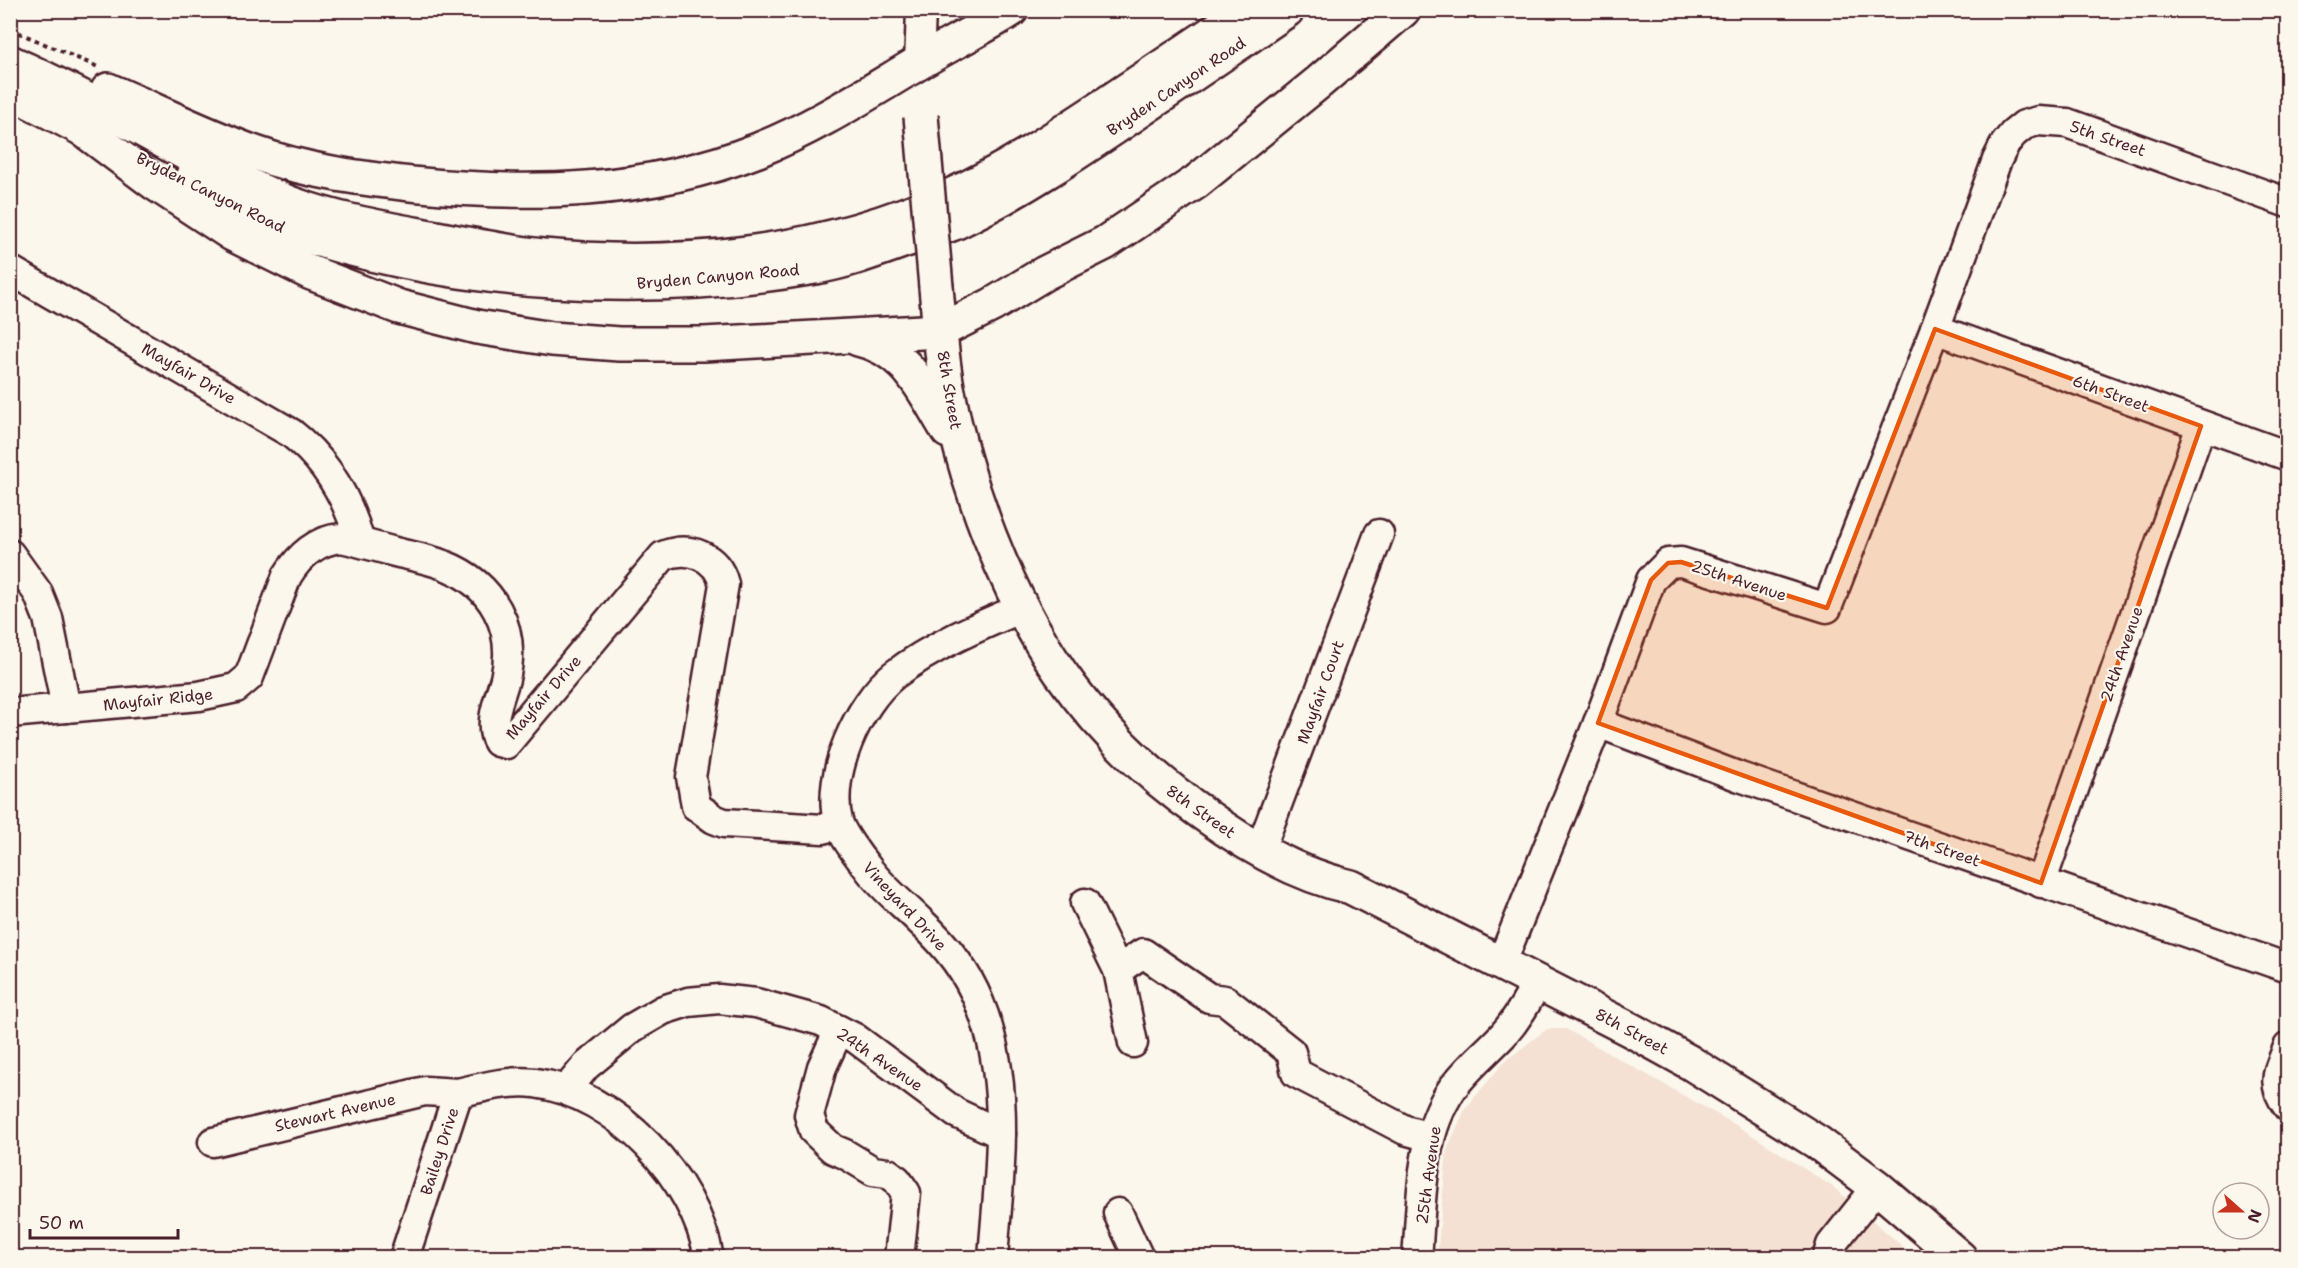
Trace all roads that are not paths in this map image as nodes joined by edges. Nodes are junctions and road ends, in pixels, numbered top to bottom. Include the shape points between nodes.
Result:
1 (921, 10) edge
2 (1011, 10) edge
3 (1246, 10) edge
4 (1287, 10) edge
5 (1402, 10) edge
6 (10, 56) edge
7 (10, 62) edge
8 (918, 64) junction
9 (10, 92) edge
10 (84, 130) junction
11 (2288, 203) edge
12 (10, 270) edge
13 (1952, 284) joint
14 (1935, 329) junction
15 (940, 331) junction
16 (844, 337) junction
17 (2201, 426) junction
18 (2288, 456) edge
19 (965, 460) junction
20 (1379, 534) dead end
21 (360, 542) junction
22 (10, 554) edge
23 (1022, 608) junction
24 (66, 708) junction
25 (10, 713) edge
26 (1598, 723) junction
27 (838, 823) junction
28 (1260, 850) junction
29 (2041, 883) junction
30 (1085, 903) dead end
31 (1501, 964) junction
32 (2288, 968) edge
33 (1118, 970) junction
34 (1537, 983) junction
35 (839, 1030) junction
36 (1133, 1043) dead end
37 (2288, 1047) edge
38 (566, 1090) junction
39 (458, 1093) junction
40 (2284, 1102) edge
41 (1001, 1134) junction
42 (1430, 1137) junction
43 (213, 1142) dead end
44 (1877, 1187) junction
45 (1118, 1213) dead end
46 (404, 1257) edge
47 (709, 1257) edge
48 (899, 1257) edge
49 (993, 1257) edge
50 (1139, 1257) edge
51 (1417, 1257) edge
52 (1827, 1257) edge
53 (1960, 1257) edge

1 - 8 street, 8th Street
2 - 8 main road
3 - 7 main road, Bryden Canyon Road via 1064,132 950,196 882,223 811,242 682,260 540,255 337,218 240,182
4 - 10 main road, Bryden Canyon Road via 1079,151 953,223 817,267 751,276 616,284 538,281 350,249 287,230
5 - 15 main road via 1196,182 1105,243
6 - 8 main road via 76,75 245,149 314,170 473,190 637,184 706,167 809,127
8 - 15 main road, 8th Street, bridge
9 - 10 main road, Bryden Canyon Road
10 - 16 main road via 232,234 309,272 399,307 477,327 619,344
11 - 13 street, 5th Street via 2067,123 2038,121 2024,125 2005,144
12 - 21 street, Mayfair Drive via 291,432 336,482
13 - 14 street, 25th Avenue
14 - 17 street, 6th Street
14 - 26 street, 25th Avenue via 1827,608 1681,562 1668,563 1651,580
15 - 16 main road
15 - 19 main road, 8th Street via 946,386
16 - 19 main road via 875,343 907,365
17 - 18 street, 6th Street
17 - 29 street, 24th Avenue
19 - 23 main road, 8th Street via 998,557
20 - 28 street, Mayfair Court
21 - 24 street, Mayfair Ridge via 330,539 293,566 249,677 236,688 199,696
21 - 27 street, Mayfair Drive via 443,564 459,572 476,585 503,617 509,656 495,736 498,742 506,744 663,556 675,551 704,556 721,573 724,584 691,777 696,806 724,823 823,829
22 - 24 street via 38,593 48,618
23 - 27 street, Vineyard Drive via 918,659 875,693 850,738 838,774
23 - 28 main road, 8th Street via 1060,672 1139,762 1187,803
24 - 25 street, Mayfair Ridge
26 - 29 street, 7th Street
26 - 31 street, 25th Avenue
27 - 41 street, Vineyard Drive via 867,868 935,936 965,973 979,1002 997,1059
28 - 31 main road, 8th Street via 1320,880 1351,887
29 - 32 street, 7th Street
30 - 33 street
31 - 34 main road, 8th Street
33 - 36 street
33 - 42 street via 1143,953 1209,998 1225,1000 1254,1022 1291,1052 1296,1073 1405,1130
34 - 42 street, 25th Avenue via 1509,1027 1451,1090
34 - 44 main road, 8th Street via 1689,1062 1816,1142
35 - 38 street, 24th Avenue via 822,1021 756,1003 719,999 688,1002 663,1010 632,1028 586,1066
35 - 41 street, 24th Avenue via 956,1113
35 - 48 street via 822,1067 809,1115 814,1131 832,1149 873,1171 888,1173 906,1193
37 - 40 street via 2276,1077
38 - 39 street, Bailey Drive via 512,1082
38 - 47 street, Bailey Drive via 625,1125 671,1170 705,1235
39 - 43 street, Stewart Avenue via 425,1091
39 - 46 street, Bailey Drive
41 - 49 street, Vineyard Drive
42 - 51 street, 25th Avenue
44 - 52 street via 1831,1245
44 - 53 main road, 8th Street
45 - 50 street

